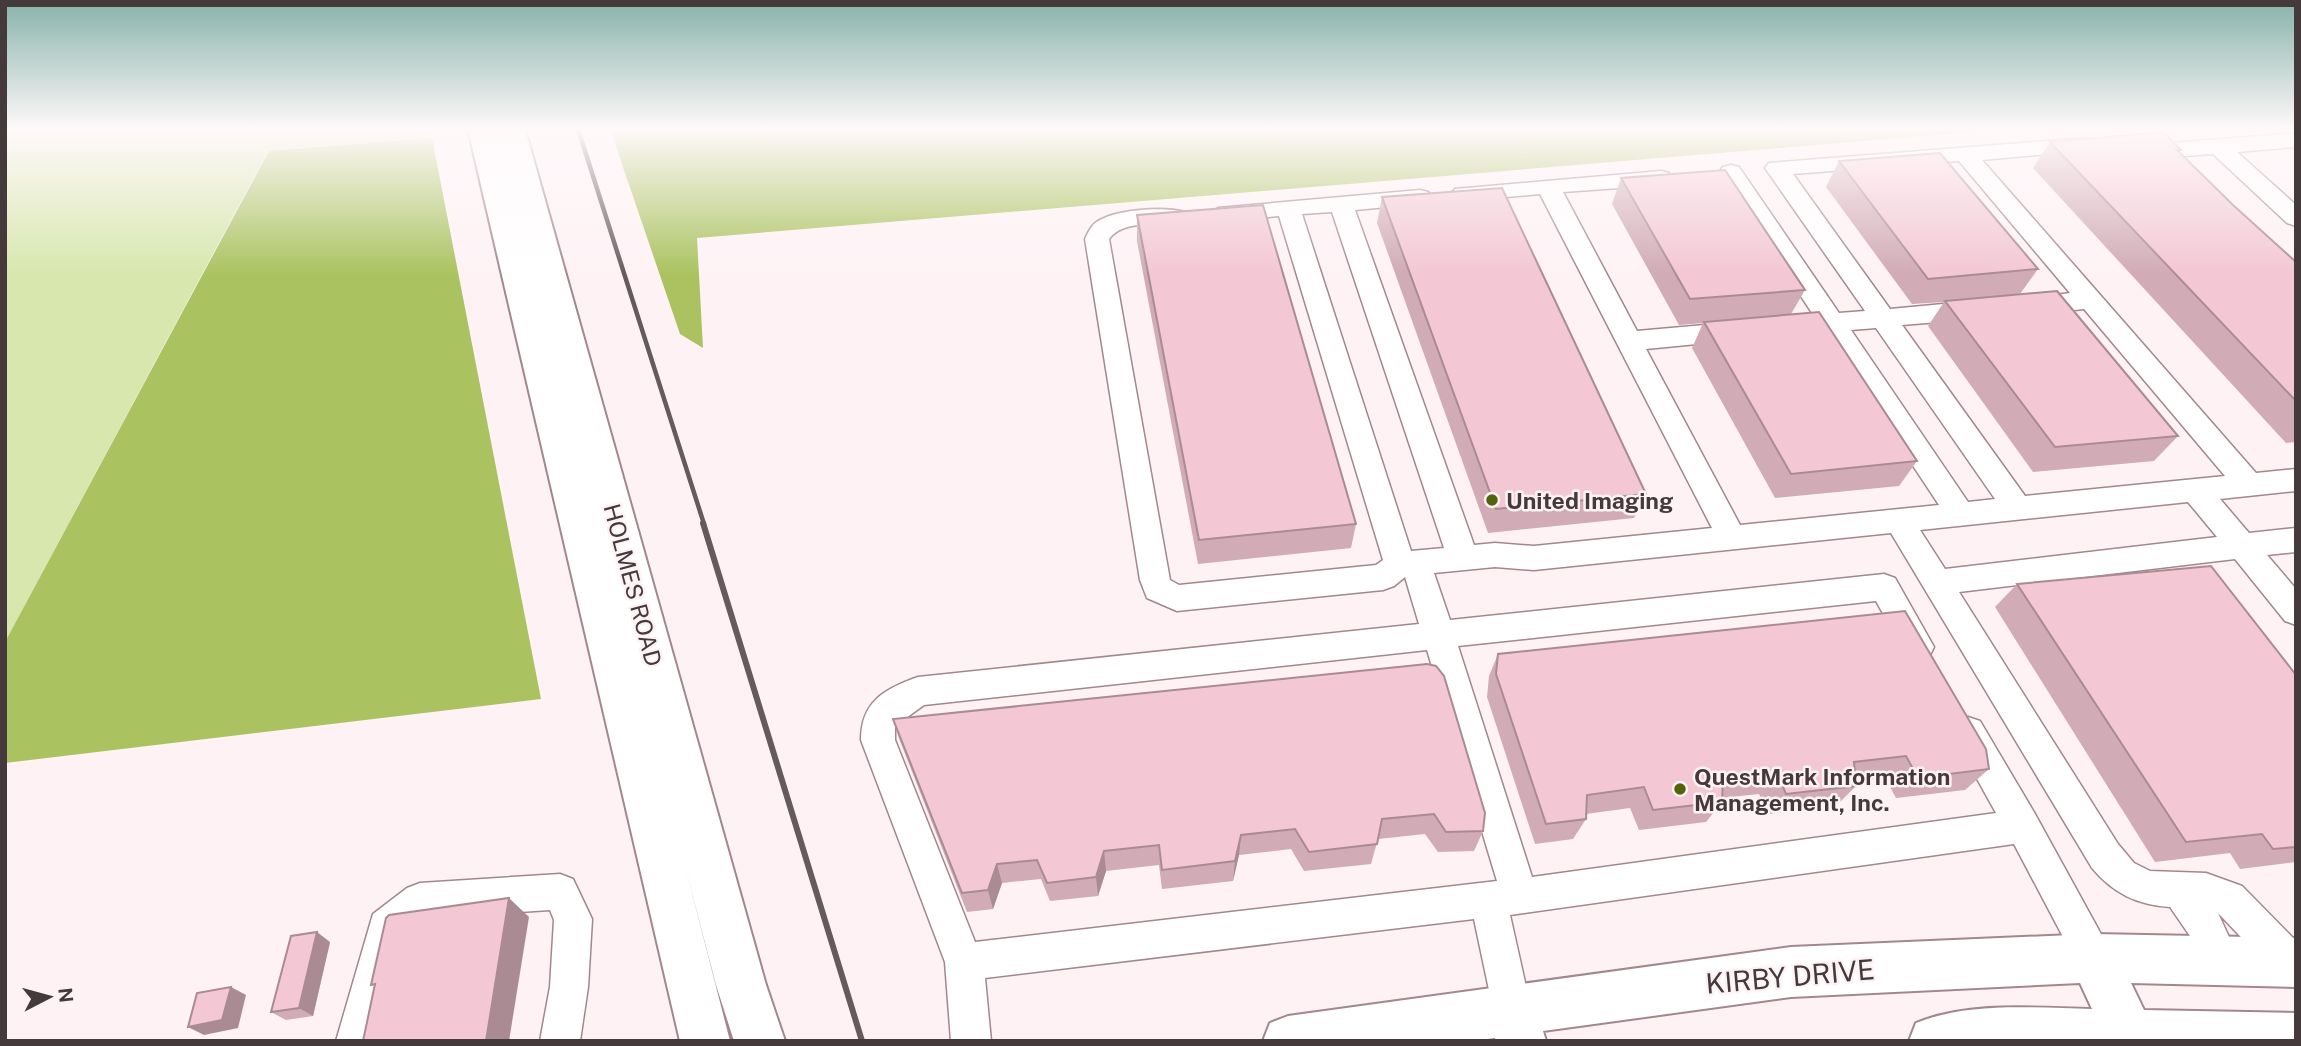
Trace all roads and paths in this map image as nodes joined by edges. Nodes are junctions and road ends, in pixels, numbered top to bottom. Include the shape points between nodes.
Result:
1 (494, 178) edge
2 (523, 178) edge
3 (1655, 178) edge
4 (1722, 178) edge
5 (1784, 178) edge
6 (1985, 178) edge
7 (2252, 178) edge
8 (1548, 186) junction
9 (1340, 204) junction
10 (1287, 208) junction
11 (2296, 218) edge
12 (2090, 300) junction
13 (1885, 318) junction
14 (1831, 323) junction
15 (1629, 341) junction
16 (2296, 480) edge
17 (2249, 485) junction
18 (2196, 491) junction
19 (2018, 509) junction
20 (1961, 515) junction
21 (1899, 521) junction
22 (1732, 538) junction
23 (2296, 540) edge
24 (2242, 547) junction
25 (1463, 558) junction
26 (1408, 563) junction
27 (1937, 582) junction
28 (2296, 612) edge
29 (1438, 637) junction
30 (1932, 671) edge
31 (1953, 706) edge
32 (2023, 826) junction
33 (2181, 892) junction
34 (1504, 897) junction
35 (2094, 958) junction
36 (2221, 961) junction
37 (964, 962) junction
38 (2293, 963) edge
39 (1516, 1025) edge
40 (2130, 1036) junction
41 (2296, 1038) edge
42 (356, 1041) edge
43 (560, 1041) edge
44 (705, 1041) edge
45 (760, 1041) edge
46 (971, 1041) edge
47 (1288, 1041) edge
48 (1934, 1041) edge

1 - 44 main road, HOLMES ROAD
2 - 45 main road, HOLMES ROAD via 741,985
3 - 8 lane
4 - 14 lane
5 - 13 lane
6 - 12 lane
7 - 11 lane
8 - 9 lane
8 - 15 lane
9 - 10 lane
9 - 25 lane
10 - 26 lane
10 - 26 lane via 1121,222 1109,224 1099,233 1158,589 1177,598 1383,577
12 - 13 lane
12 - 17 lane
13 - 14 lane
13 - 19 lane
14 - 15 lane
14 - 20 lane
15 - 22 lane
16 - 17 lane
17 - 18 lane
18 - 19 lane
18 - 24 lane
19 - 20 lane
20 - 21 lane
21 - 22 lane
21 - 27 lane
22 - 25 lane via 1534,558
23 - 24 lane
24 - 27 lane
24 - 28 lane
25 - 26 lane
26 - 29 lane
27 - 33 lane via 2105,856 2121,875 2147,888
29 - 30 lane via 1884,587
29 - 34 lane
29 - 37 lane via 918,691 894,706 878,720 878,740
31 - 32 lane
32 - 34 lane
32 - 35 lane
33 - 36 lane
33 - 38 lane via 2206,891 2229,899
34 - 37 lane
34 - 39 lane
35 - 36 main road, KIRBY DRIVE
35 - 39 main road, KIRBY DRIVE via 1791,972
35 - 40 main road
36 - 38 main road, KIRBY DRIVE
37 - 46 lane
39 - 47 main road, KIRBY DRIVE
40 - 41 main road
40 - 48 main road via 1999,1033
42 - 43 lane via 386,926 420,901 560,892 573,919

